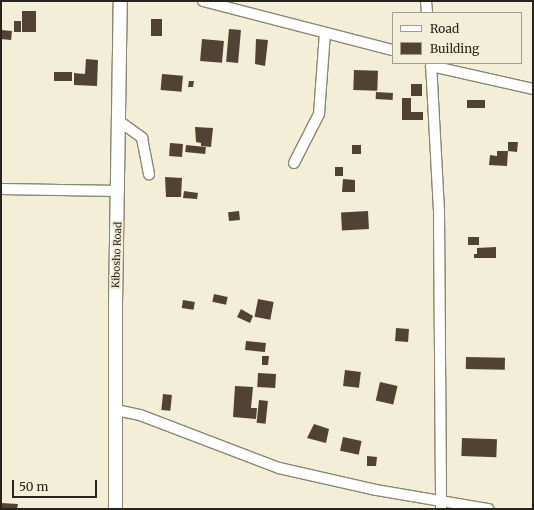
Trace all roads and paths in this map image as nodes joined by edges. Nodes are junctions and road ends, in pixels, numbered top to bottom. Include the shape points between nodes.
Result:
1 (120, 1) edge
2 (203, 1) edge
3 (426, 1) edge
4 (427, 12) edge
5 (325, 33) junction
6 (392, 50) edge
7 (431, 64) edge
8 (533, 89) edge
9 (119, 121) junction
10 (294, 163) dead end
11 (149, 174) dead end
12 (1, 189) edge
13 (119, 191) junction
14 (116, 410) junction
15 (441, 505) edge
16 (115, 509) edge
17 (488, 509) edge

1 - 9 street, Kibosho Road
2 - 5 street
3 - 4 street
5 - 6 street
5 - 10 street via 319,114
7 - 8 street
7 - 15 street via 439,211
9 - 11 street via 142,138
9 - 13 street, Kibosho Road
12 - 13 street
13 - 14 street, Kibosho Road via 115,304
14 - 15 street via 140,415 279,468
14 - 16 street, Kibosho Road
15 - 17 street

